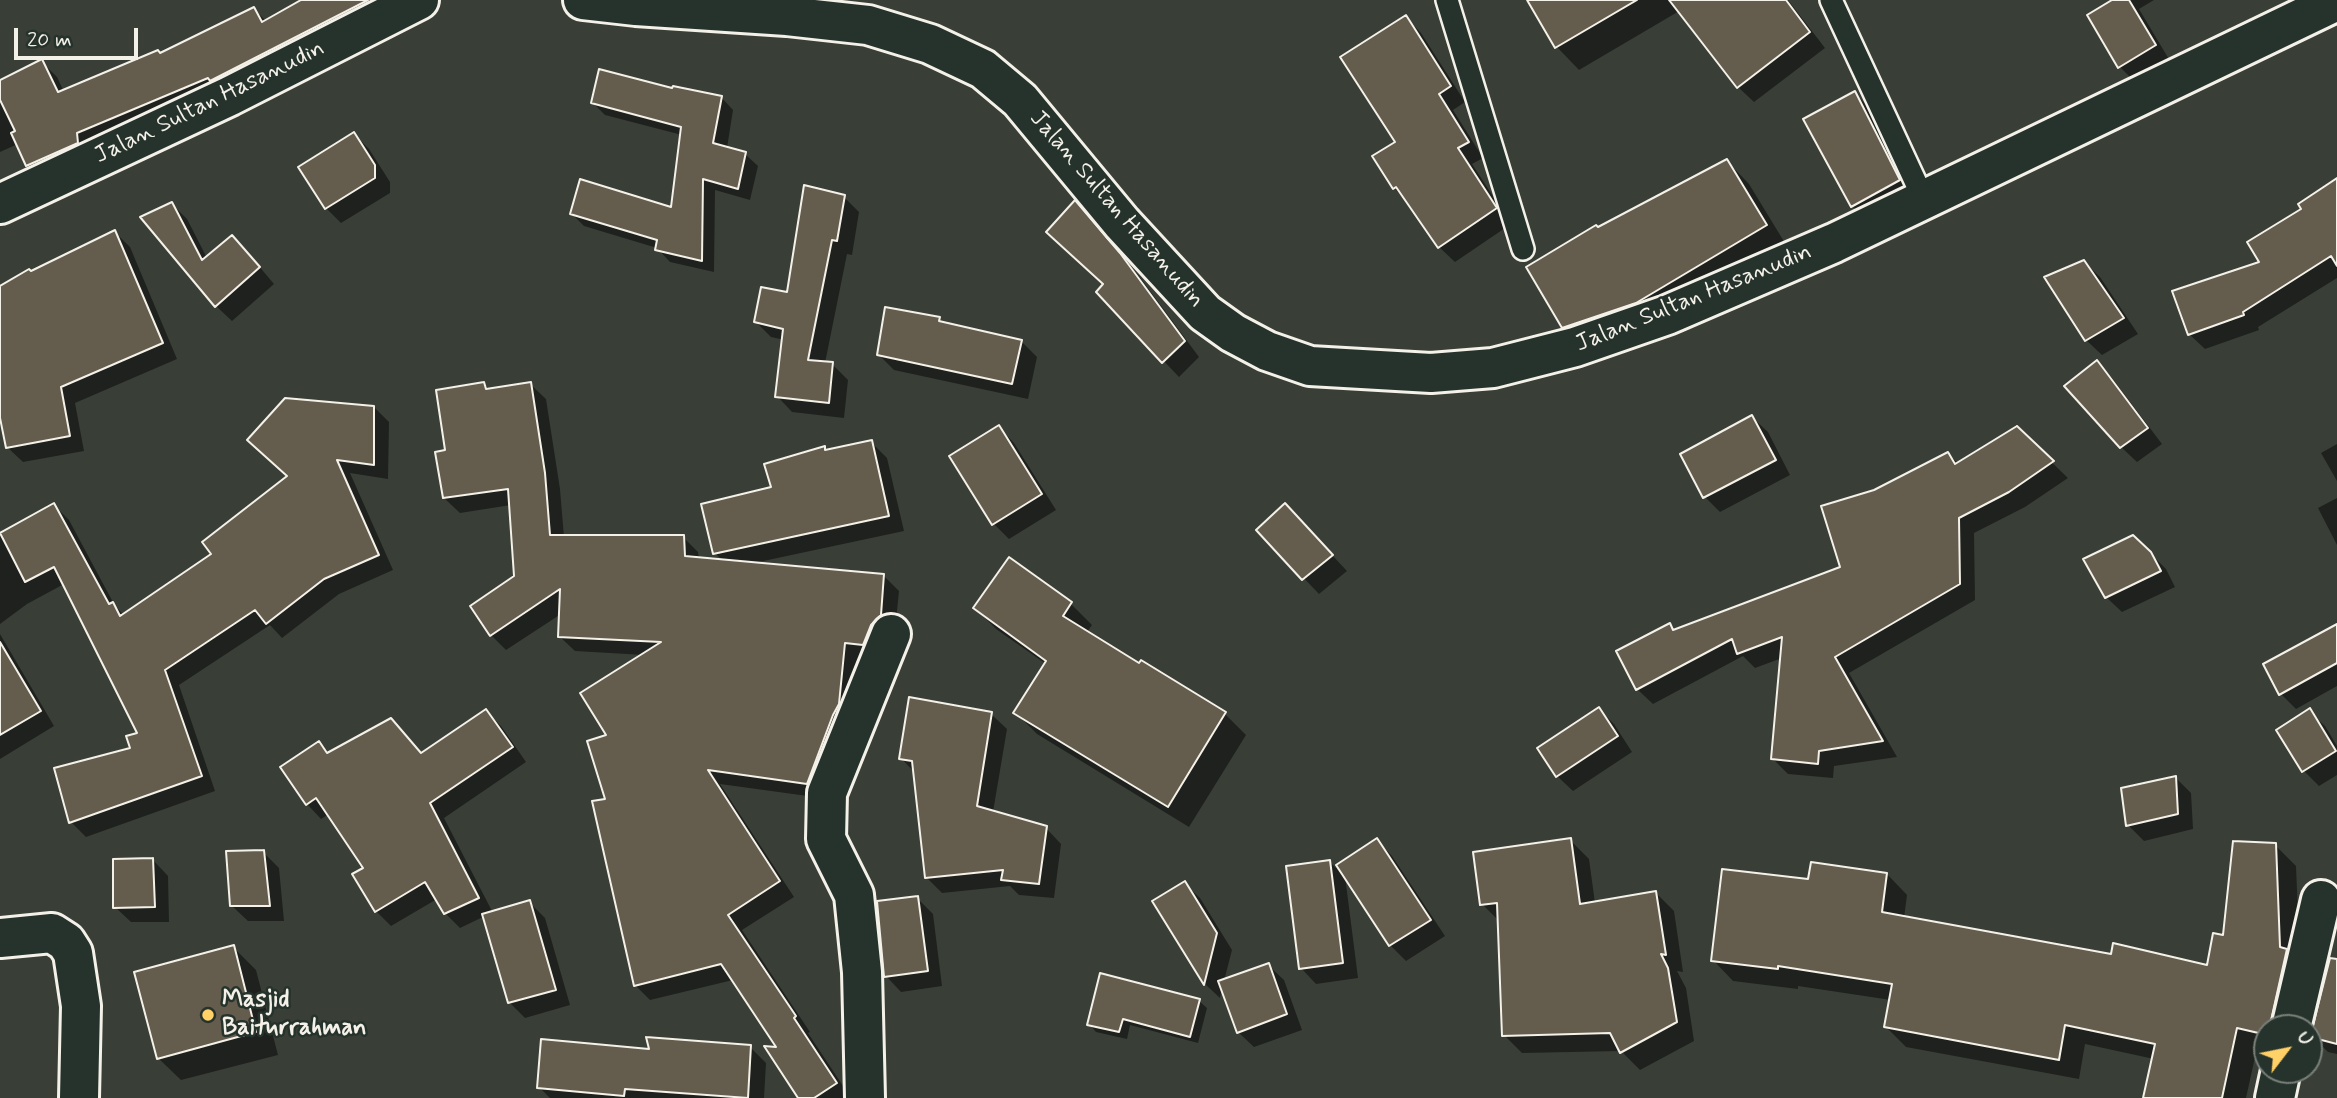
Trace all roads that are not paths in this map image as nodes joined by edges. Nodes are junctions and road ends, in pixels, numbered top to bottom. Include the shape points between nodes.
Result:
1 (419, 0) edge
2 (583, 0) edge
3 (1447, 0) edge
4 (1831, 0) edge
5 (2337, 1) edge
6 (1924, 200) junction
7 (0, 204) edge
8 (1523, 249) dead end
9 (891, 634) dead end
10 (2321, 900) dead end
11 (0, 937) edge
12 (2294, 1014) edge
13 (79, 1098) edge
14 (865, 1098) edge

1 - 7 main road, Jalan Sultan Hasanudin via 230,96
2 - 6 main road, Jalan Sultan Hasanudin via 868,25 930,44 983,69 1020,100 1122,223 1205,313 1267,351 1310,366 1431,373 1493,368 1576,348 1680,309
3 - 8 lane
4 - 6 lane
5 - 6 main road, Jalan Sultan Hasanudin
9 - 14 main road via 827,793 826,839 854,895 862,972
10 - 12 main road
11 - 13 main road via 52,933 73,953 81,1006

